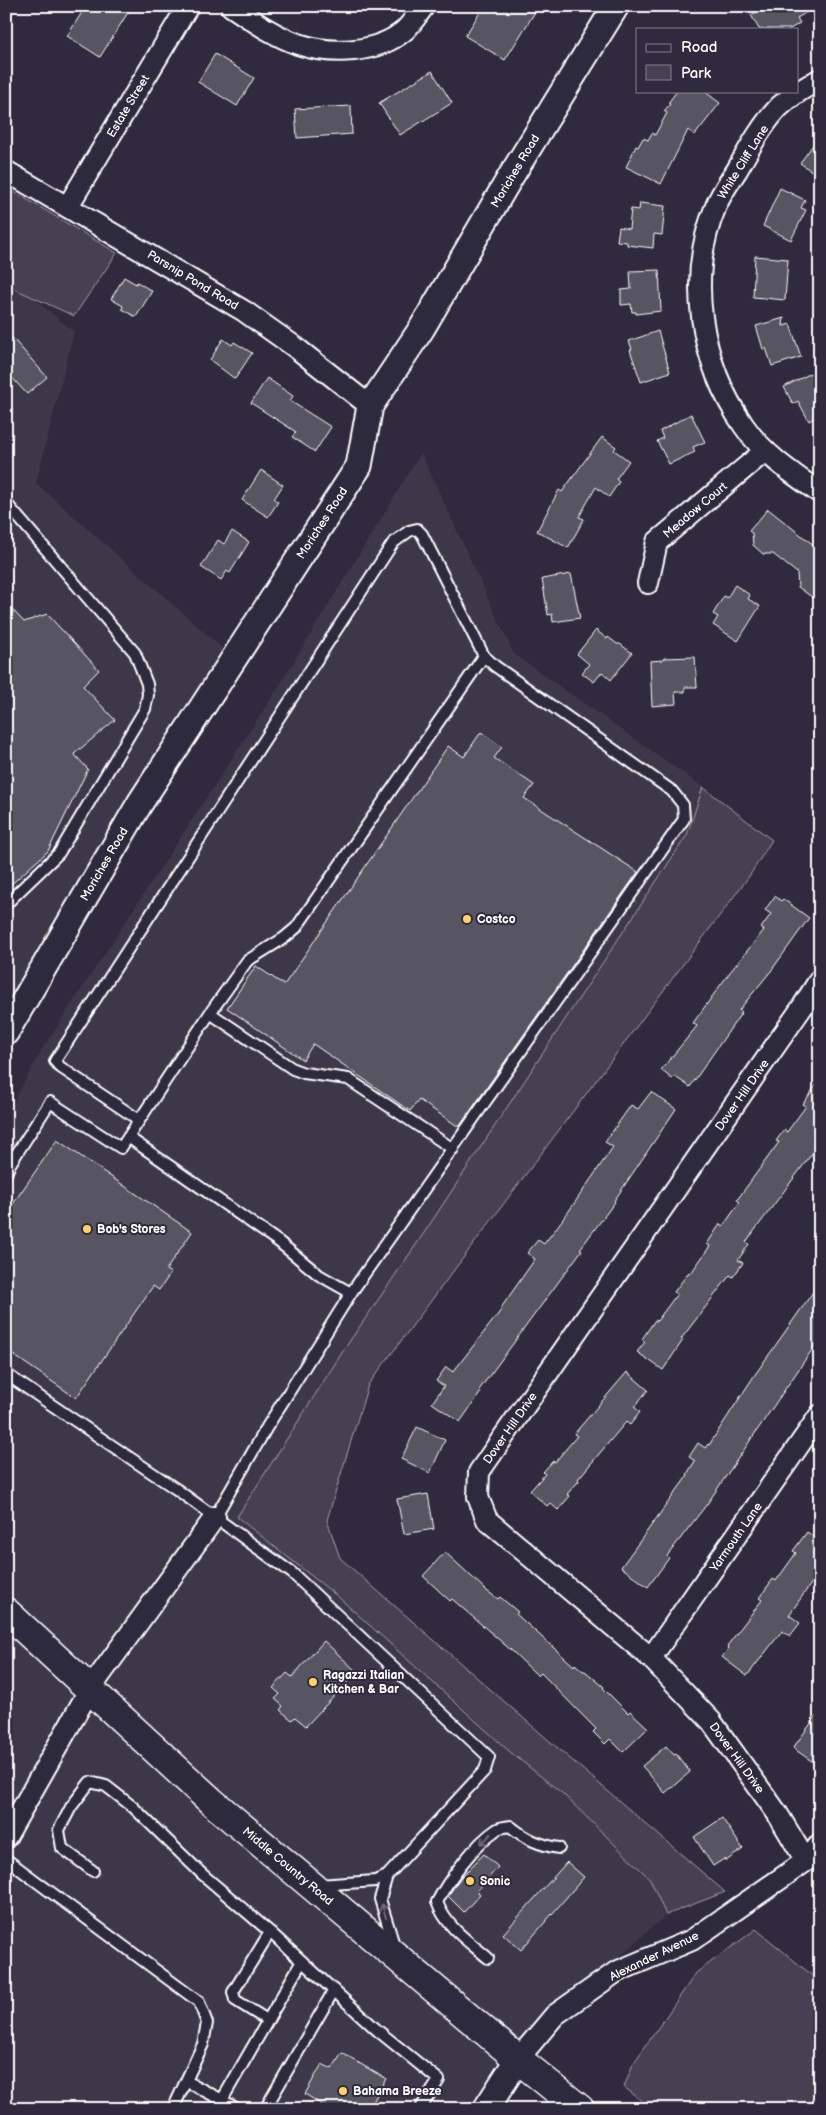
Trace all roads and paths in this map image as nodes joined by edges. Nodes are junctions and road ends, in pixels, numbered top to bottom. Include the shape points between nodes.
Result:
1 (188, 6) edge
2 (231, 6) edge
3 (424, 6) edge
4 (616, 6) edge
5 (820, 79) edge
6 (6, 171) edge
7 (68, 206) junction
8 (370, 406) junction
9 (765, 450) junction
10 (820, 493) edge
11 (6, 503) edge
12 (648, 583) dead end
13 (484, 656) junction
14 (6, 904) edge
15 (820, 979) edge
16 (210, 1013) junction
17 (6, 1032) edge
18 (140, 1120) junction
19 (128, 1137) junction
20 (452, 1149) junction
21 (6, 1174) edge
22 (351, 1293) junction
23 (6, 1374) edge
24 (820, 1415) edge
25 (215, 1517) junction
26 (6, 1612) edge
27 (651, 1658) junction
28 (90, 1689) junction
29 (6, 1837) edge
30 (820, 1844) edge
31 (559, 1848) dead end
32 (6, 1859) edge
33 (806, 1861) junction
34 (93, 1870) dead end
35 (387, 1876) junction
36 (312, 1885) junction
37 (270, 1932) junction
38 (398, 1958) junction
39 (488, 1958) dead end
40 (302, 1961) junction
41 (334, 1990) junction
42 (267, 2020) junction
43 (518, 2059) junction
44 (186, 2081) junction
45 (222, 2100) junction
46 (573, 2106) edge
47 (173, 2109) edge
48 (237, 2109) edge
49 (265, 2109) edge
50 (420, 2109) edge
51 (486, 2109) edge

1 - 7 street, Estate Street
2 - 3 street via 297,44 321,50 342,50 380,44 403,31
4 - 8 street, Moriches Road via 422,328
5 - 9 street, White Cliff Lane via 780,107 749,148 716,206 702,254 700,291 706,341 714,370 744,427
6 - 7 street, Parsnip Pond Road
7 - 8 street, Parsnip Pond Road via 244,311
8 - 17 street, Moriches Road via 359,466 140,803
9 - 10 street, White Cliff Lane
9 - 12 street, Meadow Court via 657,542
11 - 14 lane via 135,653 148,694 145,709 59,854
13 - 16 lane via 296,928 247,960
13 - 18 lane via 422,534 417,529 409,531 393,543 55,1061
13 - 20 lane via 672,791 683,805 684,819
15 - 27 street, Dover Hill Drive via 479,1472 478,1497 487,1520
16 - 18 lane
16 - 20 lane via 293,1068 348,1079
18 - 19 lane
19 - 21 lane via 121,1148 50,1102
19 - 22 lane via 279,1242 320,1275
20 - 22 lane
22 - 25 lane
23 - 25 lane
24 - 27 street, Yarmouth Lane
25 - 28 street
25 - 35 lane via 292,1573 489,1757 485,1770
26 - 28 main road, Middle Country Road
27 - 33 street, Dover Hill Drive via 711,1721 777,1813
28 - 29 street
28 - 36 main road, Middle Country Road via 211,1800
30 - 33 street, Alexander Avenue
31 -> 39 lane via 541,1845 510,1826 497,1828 446,1884 437,1902 441,1914 451,1927
32 - 44 lane via 199,2002 207,2023 203,2044
33 - 43 street, Alexander Avenue via 692,1940 616,1972 555,2014
34 - 37 lane via 62,1848 59,1830 90,1782 106,1786 133,1807 202,1874
35 - 36 lane via 375,1881
38 -> 35 lane via 380,1899
36 - 38 main road, Middle Country Road
37 - 40 lane
37 - 42 lane via 232,1992 235,2000
38 - 43 main road, Middle Country Road
40 - 41 lane
40 - 42 lane
41 - 49 lane
41 - 50 lane via 439,2080
42 - 45 lane
43 - 46 main road, Middle Country Road
43 - 51 street, Alexander Avenue
44 - 45 lane
44 - 47 lane
45 - 48 lane

